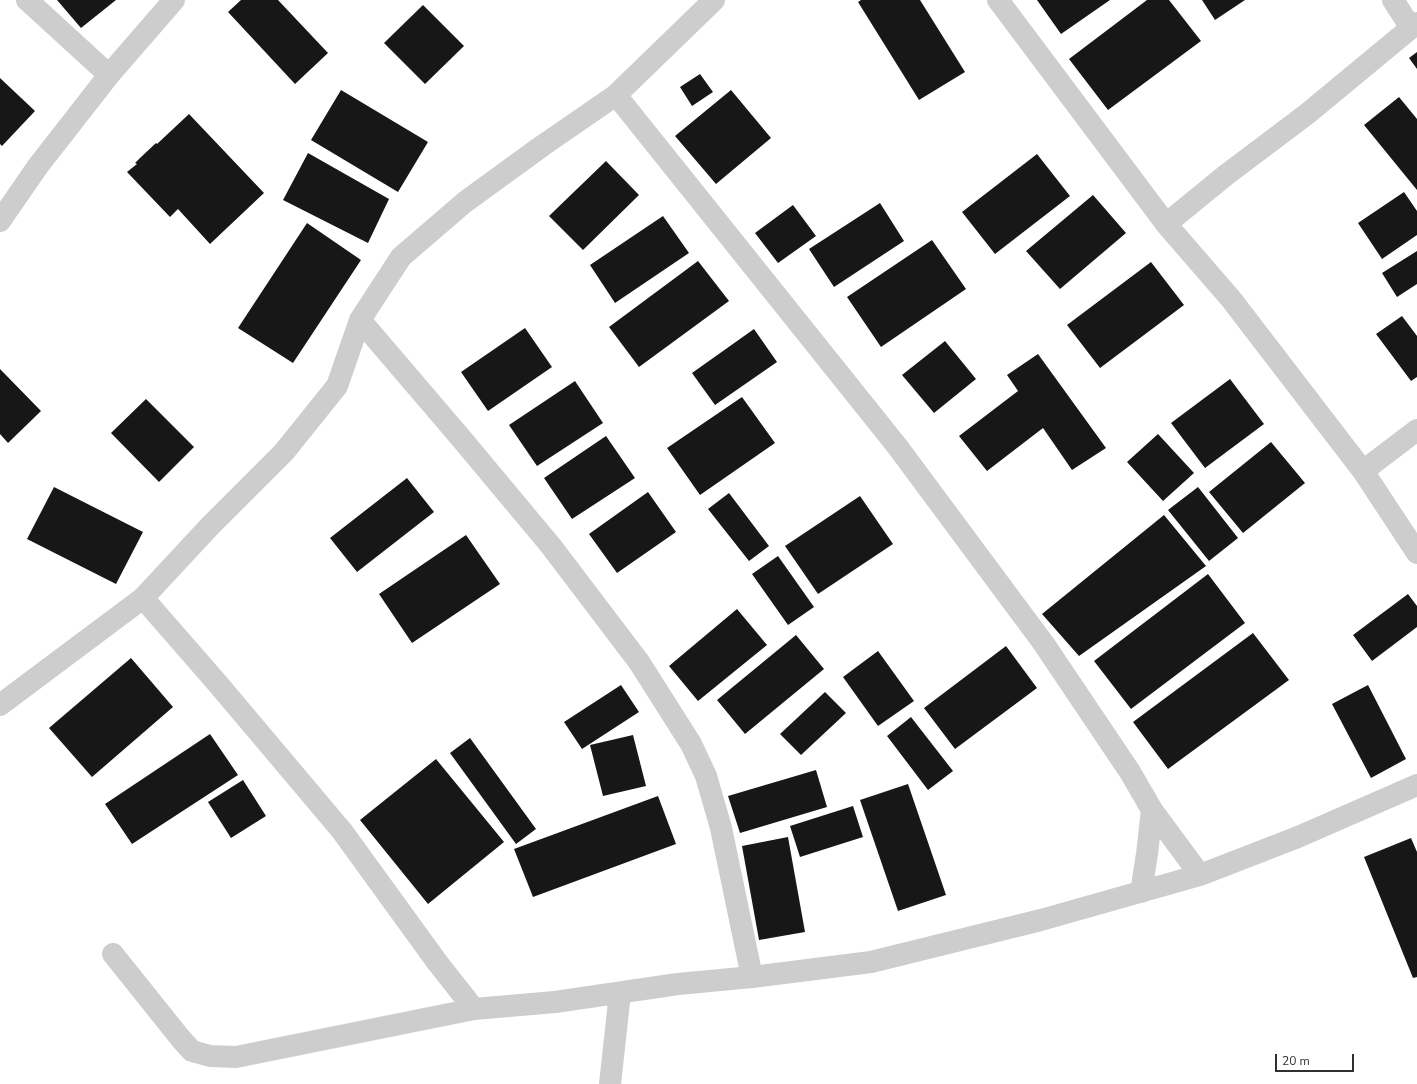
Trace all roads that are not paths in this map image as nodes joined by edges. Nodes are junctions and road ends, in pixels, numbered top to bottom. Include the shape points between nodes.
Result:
1 (27, 0) edge
2 (174, 0) edge
3 (714, 0) edge
4 (998, 0) edge
5 (1393, 0) edge
6 (1414, 26) edge
7 (109, 75) junction
8 (616, 95) junction
9 (0, 221) edge
10 (1166, 224) junction
11 (360, 320) junction
12 (1417, 430) edge
13 (1363, 471) junction
14 (1417, 552) edge
15 (143, 598) junction
16 (0, 706) edge
17 (1417, 785) edge
18 (1152, 810) junction
19 (1200, 875) junction
20 (1141, 892) junction
21 (113, 954) dead end
22 (752, 977) junction
23 (620, 993) junction
24 (474, 1009) junction
25 (610, 1084) edge

1 - 7 street
2 - 7 street
3 - 8 street
4 - 10 street
5 - 6 street
6 - 10 street via 1307,114
7 - 9 street via 38,166
8 - 11 street via 465,202 401,257
8 - 18 street via 897,446 1044,644 1130,772
10 - 13 street via 1231,300
11 - 15 street via 337,386 284,452
11 - 22 street via 551,546 639,662 691,744 706,776 720,828
12 - 13 street
13 - 14 street
15 - 16 street
15 - 24 street via 342,831
17 - 19 street via 1298,837
18 - 19 street
18 - 20 street
19 - 20 street
20 - 22 street via 1041,920 871,962
21 - 24 street via 192,1051 210,1056 236,1057
22 - 23 street
23 - 24 street
23 - 25 street

